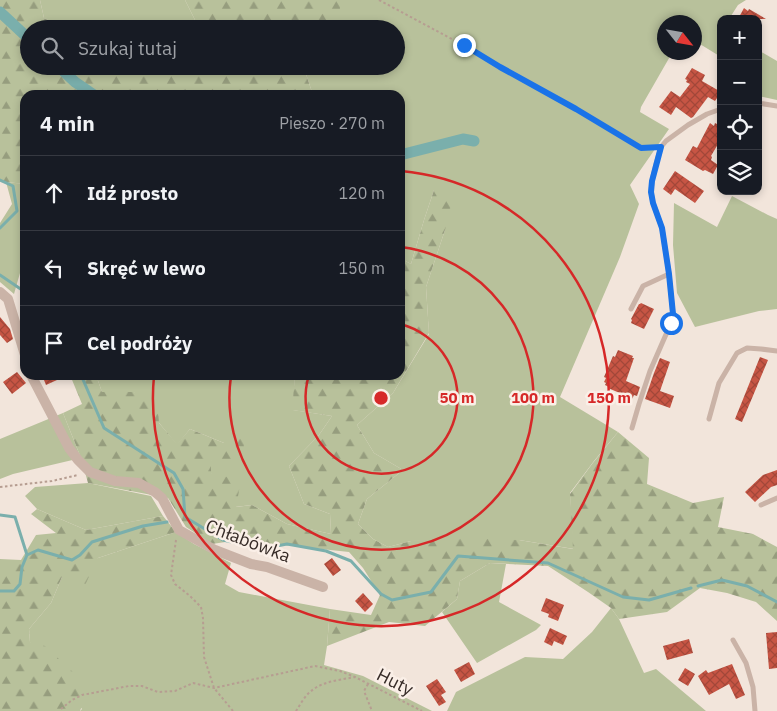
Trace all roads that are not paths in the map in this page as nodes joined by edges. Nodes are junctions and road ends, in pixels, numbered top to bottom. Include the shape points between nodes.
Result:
1 (540, 89) road end
2 (762, 104) edge
3 (777, 106) edge
4 (717, 110) edge
5 (661, 147) junction
6 (669, 274) junction
7 (0, 292) edge
8 (631, 309) dead end
9 (20, 339) edge
10 (777, 351) edge
11 (34, 380) edge
12 (709, 419) dead end
13 (632, 428) dead end
14 (777, 498) edge
15 (761, 505) dead end
16 (323, 587) dead end
17 (733, 640) dead end
18 (756, 711) edge

1 - 5 lane via 641,148
2 - 3 lane
4 - 5 lane via 688,124
5 - 6 lane via 651,192 662,228
6 - 8 lane via 643,286
6 - 13 lane via 671,323 650,371
7 - 9 street via 8,299
10 - 12 lane via 747,348 737,353 719,383
11 - 16 street, Chłabówka via 69,448 90,472 115,481 139,484 156,492 179,530 215,550
14 - 15 lane
17 - 18 lane via 746,664

